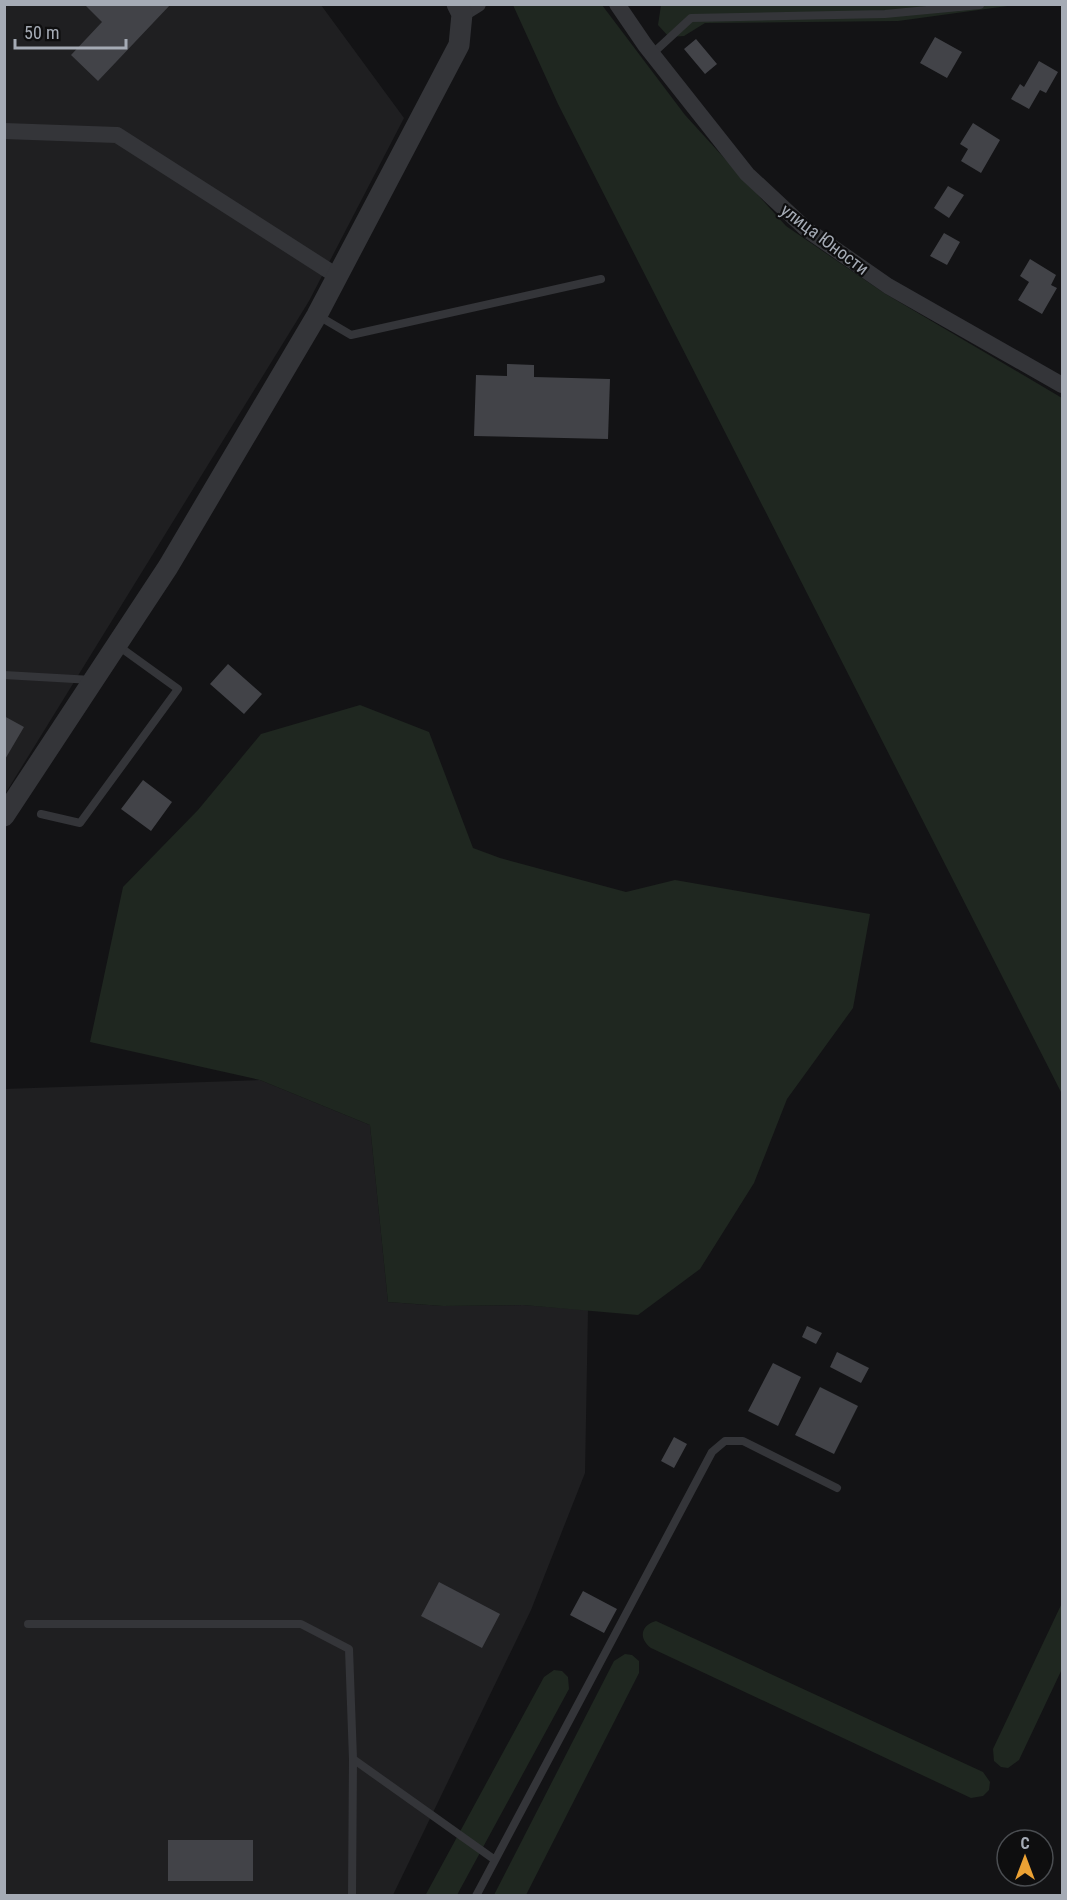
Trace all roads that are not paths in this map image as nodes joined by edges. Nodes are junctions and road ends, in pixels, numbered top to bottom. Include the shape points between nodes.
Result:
1 (617, 4) edge
2 (980, 5) edge
3 (466, 8) edge
4 (652, 54) junction
5 (4, 131) edge
6 (337, 276) junction
7 (601, 279) dead end
8 (317, 315) junction
9 (1062, 385) edge
10 (117, 645) junction
11 (4, 675) edge
12 (93, 680) junction
13 (41, 814) dead end
14 (4, 816) edge
15 (837, 1488) dead end
16 (28, 1624) dead end
17 (353, 1759) junction
18 (495, 1860) junction
19 (352, 1896) edge
20 (476, 1896) edge

1 - 4 street, улица Юности
2 - 4 lane via 885,14 691,18
3 - 6 street via 459,45
4 - 9 street, улица Юности via 747,174 806,229 888,286
5 - 6 street via 117,135
6 - 8 street
7 - 8 lane via 351,335
8 - 10 street via 168,567
10 - 12 street
10 - 13 lane via 178,689 80,823
11 - 12 lane
12 - 14 street
15 - 18 lane via 743,1441 725,1441 712,1452
16 - 17 lane via 301,1624 349,1649
17 - 18 lane
17 - 19 lane
18 - 20 lane

